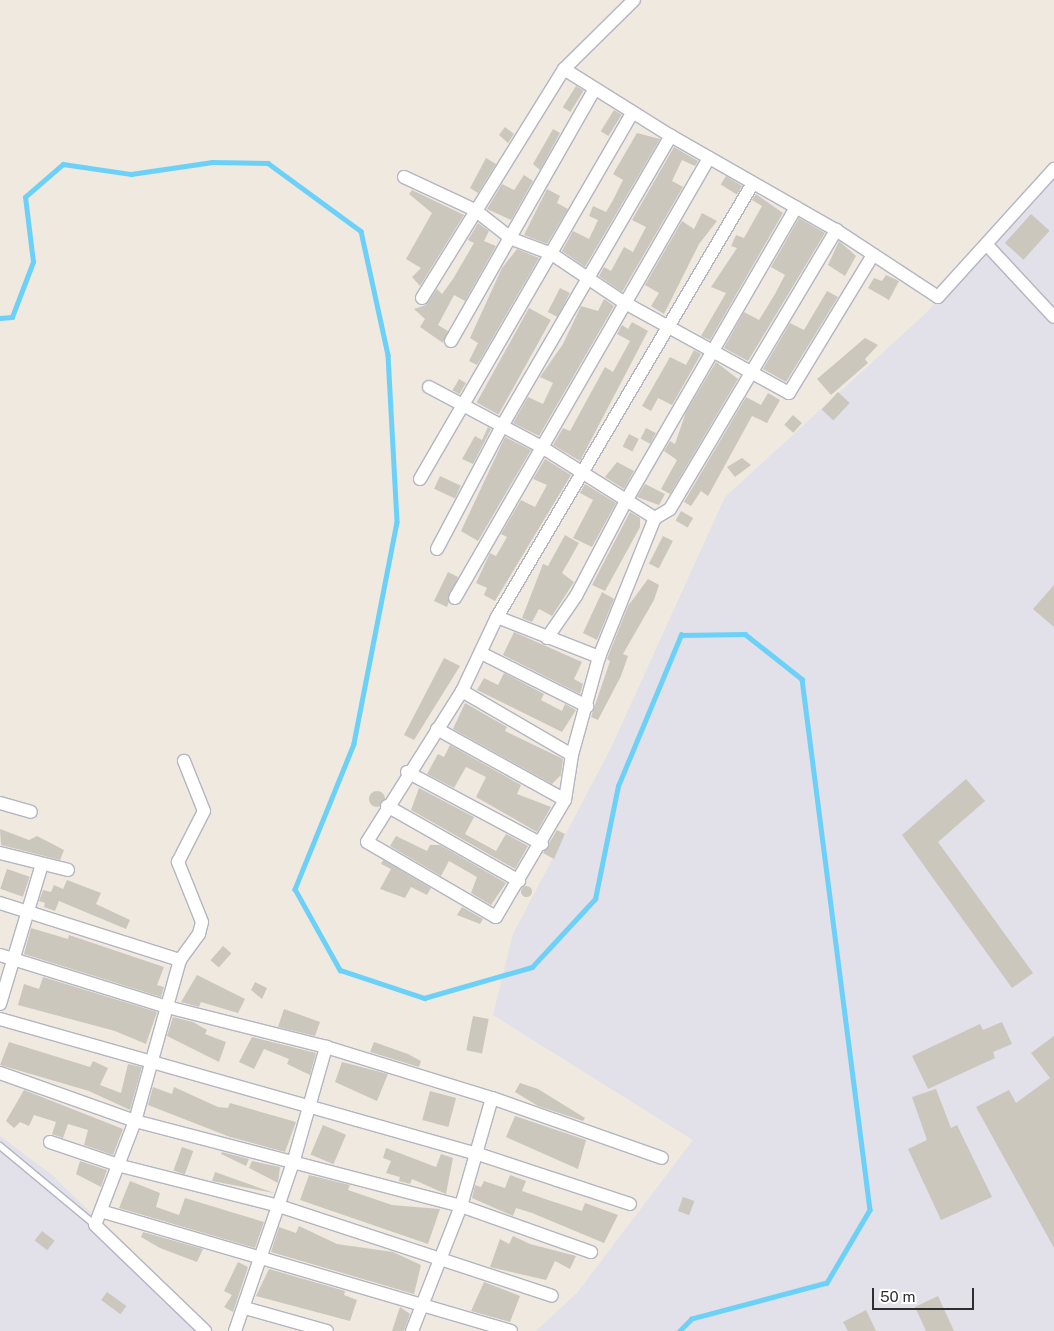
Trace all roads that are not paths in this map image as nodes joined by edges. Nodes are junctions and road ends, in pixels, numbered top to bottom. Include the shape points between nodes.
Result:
1 (634, 0) edge
2 (564, 69) junction
3 (595, 90) junction
4 (633, 112) junction
5 (671, 136) junction
6 (709, 158) junction
7 (1054, 169) edge
8 (404, 177) dead end
9 (753, 183) junction
10 (796, 207) junction
11 (475, 210) junction
12 (836, 230) junction
13 (512, 239) junction
14 (986, 245) junction
15 (552, 254) junction
16 (873, 254) junction
17 (589, 279) junction
18 (422, 298) dead end
19 (625, 303) junction
20 (1054, 317) edge
21 (670, 327) junction
22 (451, 341) dead end
23 (712, 351) junction
24 (751, 373) junction
25 (429, 387) dead end
26 (463, 406) junction
27 (502, 426) junction
28 (540, 446) junction
29 (583, 472) junction
30 (420, 479) dead end
31 (627, 499) junction
32 (655, 518) junction
33 (437, 549) dead end
34 (455, 598) dead end
35 (497, 618) junction
36 (547, 638) junction
37 (481, 653) junction
38 (599, 657) junction
39 (462, 691) junction
40 (587, 706) junction
41 (437, 729) junction
42 (572, 755) junction
43 (184, 761) dead end
44 (407, 772) junction
45 (565, 800) junction
46 (0, 803) edge
47 (387, 806) junction
48 (31, 812) dead end
49 (542, 844) junction
50 (0, 852) edge
51 (42, 864) junction
52 (68, 870) dead end
53 (519, 881) junction
54 (0, 903) edge
55 (28, 910) junction
56 (0, 955) edge
57 (13, 958) junction
58 (180, 960) junction
59 (0, 1004) edge
60 (167, 1007) junction
61 (0, 1019) edge
62 (326, 1047) junction
63 (149, 1062) junction
64 (0, 1073) edge
65 (492, 1098) junction
66 (309, 1105) junction
67 (135, 1121) junction
68 (50, 1142) dead end
69 (0, 1146) edge
70 (475, 1153) junction
71 (662, 1158) dead end
72 (293, 1163) junction
73 (121, 1166) junction
74 (630, 1204) dead end
75 (279, 1206) junction
76 (461, 1206) junction
77 (104, 1212) junction
78 (95, 1226) junction
79 (591, 1252) dead end
80 (443, 1256) junction
81 (260, 1259) junction
82 (552, 1296) dead end
83 (426, 1304) junction
84 (245, 1308) junction
85 (205, 1331) edge
86 (235, 1331) edge
87 (327, 1331) edge
88 (412, 1331) edge
89 (511, 1331) edge

1 - 2 street
2 - 3 street
2 - 11 street
3 - 4 street
3 - 13 street
4 - 5 street
4 - 15 street
5 - 6 street
5 - 17 street
6 - 9 street
6 - 19 street
7 - 14 street
8 - 11 street
9 - 10 street
9 - 21 street
10 - 12 street
10 - 23 street
11 - 13 street
11 - 18 street
12 - 16 street
12 - 24 street
13 - 15 street
13 - 22 street
14 - 16 street via 938,297
14 - 20 street
15 - 17 street
15 - 26 street
16 - 24 street via 789,393
17 - 19 street
17 - 27 street
19 - 21 street
19 - 28 street
21 - 23 street
21 - 29 street
23 - 24 street
23 - 31 street
24 - 32 street via 670,509
25 - 26 street
26 - 27 street
26 - 30 street
27 - 28 street
27 - 33 street
28 - 29 street
28 - 34 street
29 - 31 street
29 - 35 street
31 - 32 street
31 - 36 street via 576,596
32 - 38 street
35 - 36 street
35 - 37 street
36 - 38 street
37 - 39 street
37 - 40 street
38 - 40 street
39 - 41 street
39 - 42 street
40 - 42 street
41 - 44 street
41 - 45 street
42 - 45 street
43 - 58 street via 204,811 178,862 202,922 199,934
44 - 47 street
44 - 49 street
45 - 49 street
46 - 48 street
47 - 53 street
47 - 53 street via 367,842 496,917
49 - 53 street
50 - 51 street
51 - 52 street
51 - 55 street
54 - 55 street
55 - 57 street
55 - 58 street
56 - 57 street
57 - 59 street
57 - 60 street
58 - 60 street
60 - 62 street
60 - 63 street
61 - 63 street
62 - 65 street
62 - 66 street
63 - 66 street
63 - 67 street
64 - 67 street
65 - 70 street
65 - 71 street
66 - 70 street
66 - 72 street
67 - 72 street
67 - 73 street
68 - 73 street
69 - 78 lane
70 - 74 street
70 - 76 street
72 - 75 street
72 - 76 street
73 - 75 street
73 - 77 street
75 - 80 street
75 - 81 street
76 - 79 street
76 - 80 street
77 - 78 street
77 - 81 street
78 - 85 street
80 - 82 street
80 - 83 street
81 - 83 street
81 - 84 street
83 - 88 street
83 - 89 street
84 - 86 street
84 - 87 street

